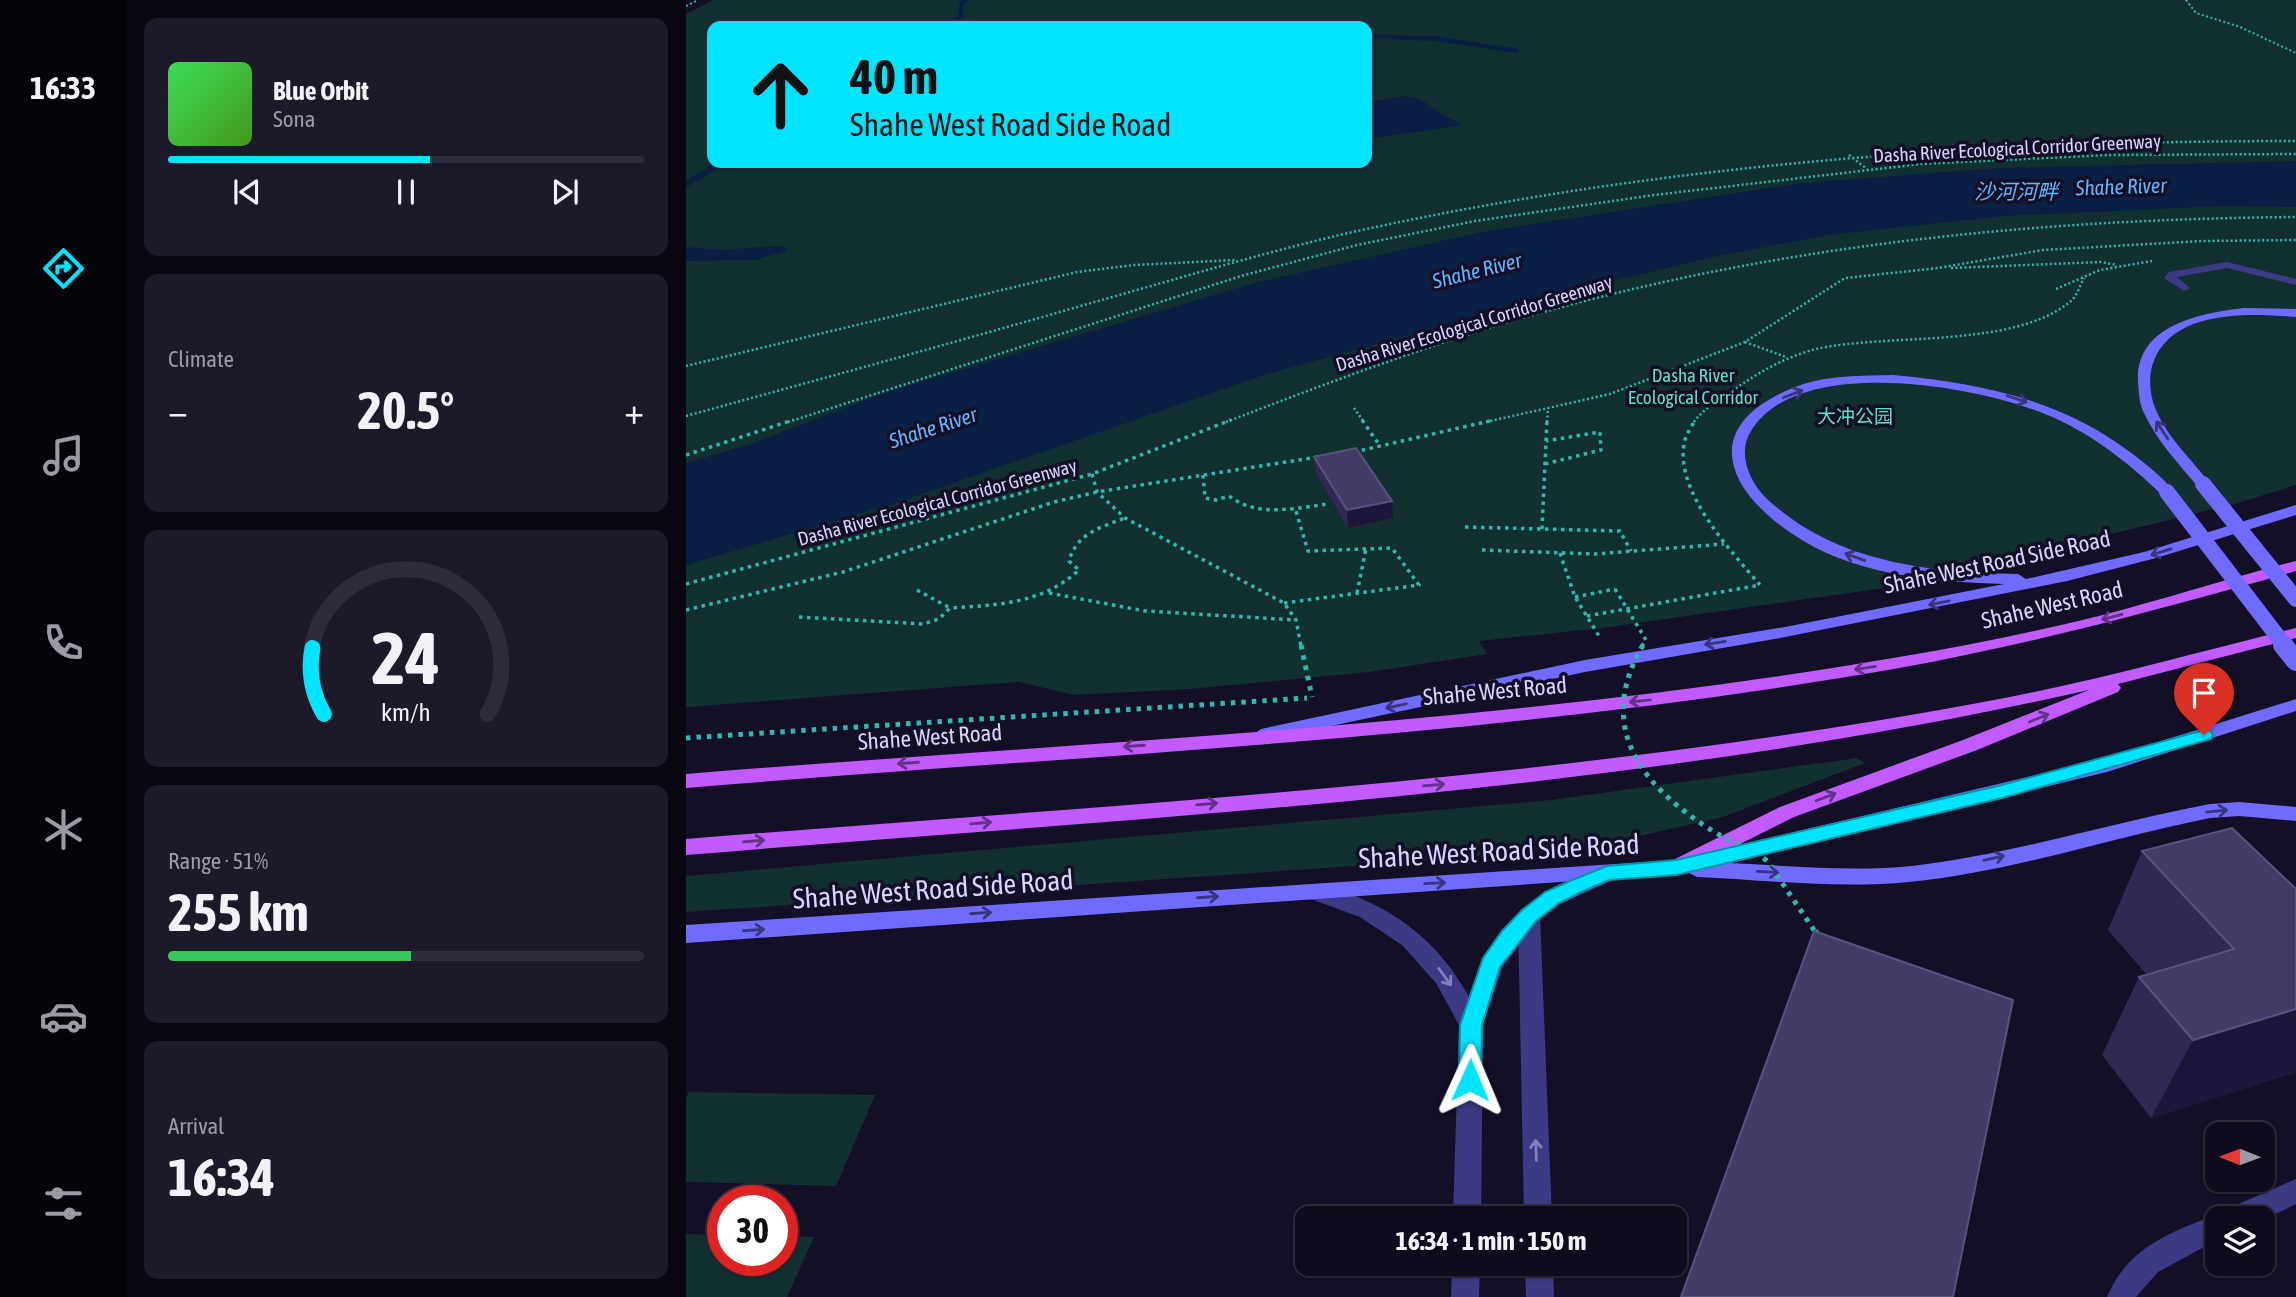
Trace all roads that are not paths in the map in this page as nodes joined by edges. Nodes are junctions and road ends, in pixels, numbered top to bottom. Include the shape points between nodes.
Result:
1 (2296, 282) edge
2 (2184, 288) dead end
3 (2296, 313) edge
4 (2296, 510) edge
5 (2296, 566) edge
6 (2067, 576) junction
7 (2296, 598) edge
8 (2296, 633) edge
9 (2296, 660) edge
10 (2155, 670) junction
11 (2296, 705) edge
12 (1251, 736) junction
13 (686, 779) edge
14 (2296, 814) edge
15 (686, 847) edge
16 (1676, 867) junction
17 (1607, 873) junction
18 (1308, 890) junction
19 (1529, 915) junction
20 (686, 934) edge
21 (1471, 1025) junction
22 (2296, 1191) edge
23 (1467, 1206) edge
24 (1538, 1206) edge
25 (2263, 1206) edge
26 (2205, 1233) edge
27 (1466, 1276) edge
28 (1539, 1276) edge
29 (1465, 1297) edge
30 (1540, 1297) edge
31 (2121, 1297) edge

1 - 2 street via 2227,265 2173,274 2171,278
7 -> 3 main road, bridge via 2167,438 2146,403 2144,379 2150,352 2165,334 2201,318 2249,311
4 -> 6 main road, Shahe West Road Side Road
5 -> 12 main road, Shahe West Road via 2215,592 2024,639 1858,669 1557,710
6 -> 9 main road, bridge via 1978,579 1927,574 1875,564 1832,548 1795,530 1747,486 1738,464 1738,444 1747,425 1772,403 1810,388 1883,378 1993,392 2055,412 2124,454 2167,492
6 -> 12 main road, Shahe West Road Side Road via 1585,666
8 - 10 main road
15 -> 10 main road via 1559,773 1815,738 1980,709
16 -> 10 main road via 1787,812
11 - 16 main road, Shahe West Road Side Road via 2107,765
12 -> 13 main road, Shahe West Road
16 -> 14 main road via 1828,876 1908,874 2210,811
16 - 17 main road, Shahe West Road Side Road
18 -> 17 main road, Shahe West Road Side Road
17 - 19 street via 1552,898
20 -> 18 main road, Shahe West Road Side Road
18 -> 21 street via 1370,910 1408,935 1444,975
19 - 21 street via 1491,964
24 -> 19 street
21 - 23 street
22 - 25 street
26 - 31 street via 2145,1264 2126,1283
27 - 29 street
28 - 30 street

